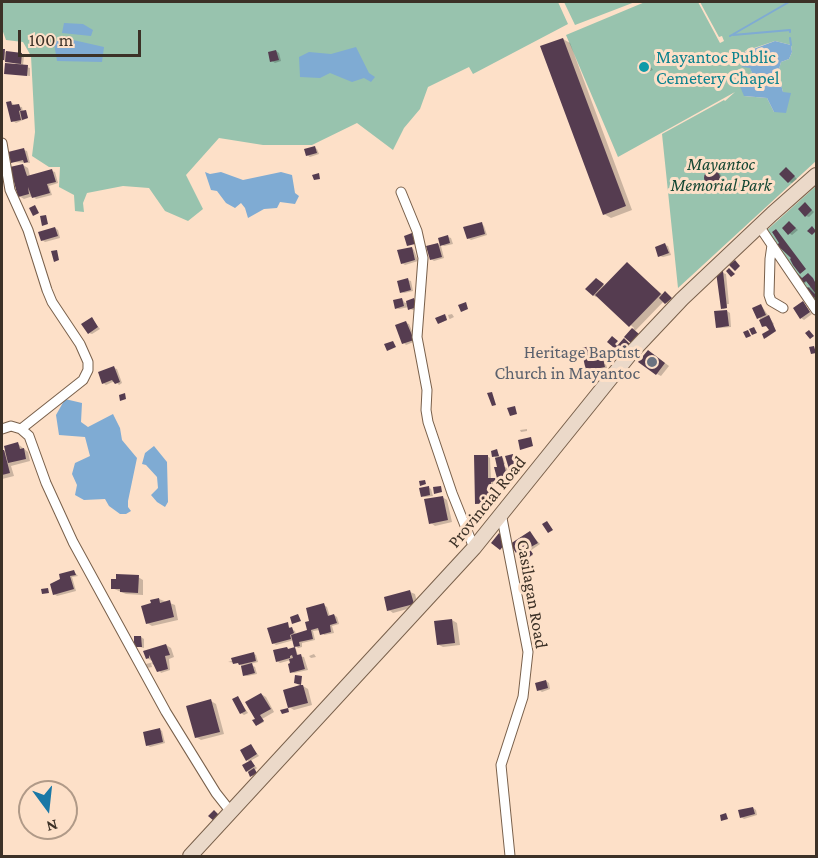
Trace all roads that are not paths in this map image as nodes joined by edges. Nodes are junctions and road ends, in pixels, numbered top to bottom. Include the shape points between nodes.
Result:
1 (2, 143) edge
2 (816, 175) edge
3 (401, 192) dead end
4 (759, 226) junction
5 (772, 245) junction
6 (783, 308) dead end
7 (816, 310) edge
8 (2, 429) edge
9 (21, 429) junction
10 (501, 513) junction
11 (474, 548) junction
12 (231, 812) junction
13 (190, 856) edge
14 (510, 856) edge

1 - 9 street via 10,190 28,230 47,290 88,362 83,380
2 - 4 main road, Provincial Road
3 - 11 street via 423,258 417,337 427,390 428,422
4 - 5 street
4 - 10 main road, Provincial Road via 631,353
5 - 6 street via 769,295 771,301
5 - 7 street
8 - 9 street
9 - 12 street via 29,436 73,542 144,673 216,794
10 - 11 main road, Provincial Road
10 - 14 street, Casilagan Road via 528,652 523,697 501,765
11 - 12 main road, Provincial Road
12 - 13 main road, Provincial Road

